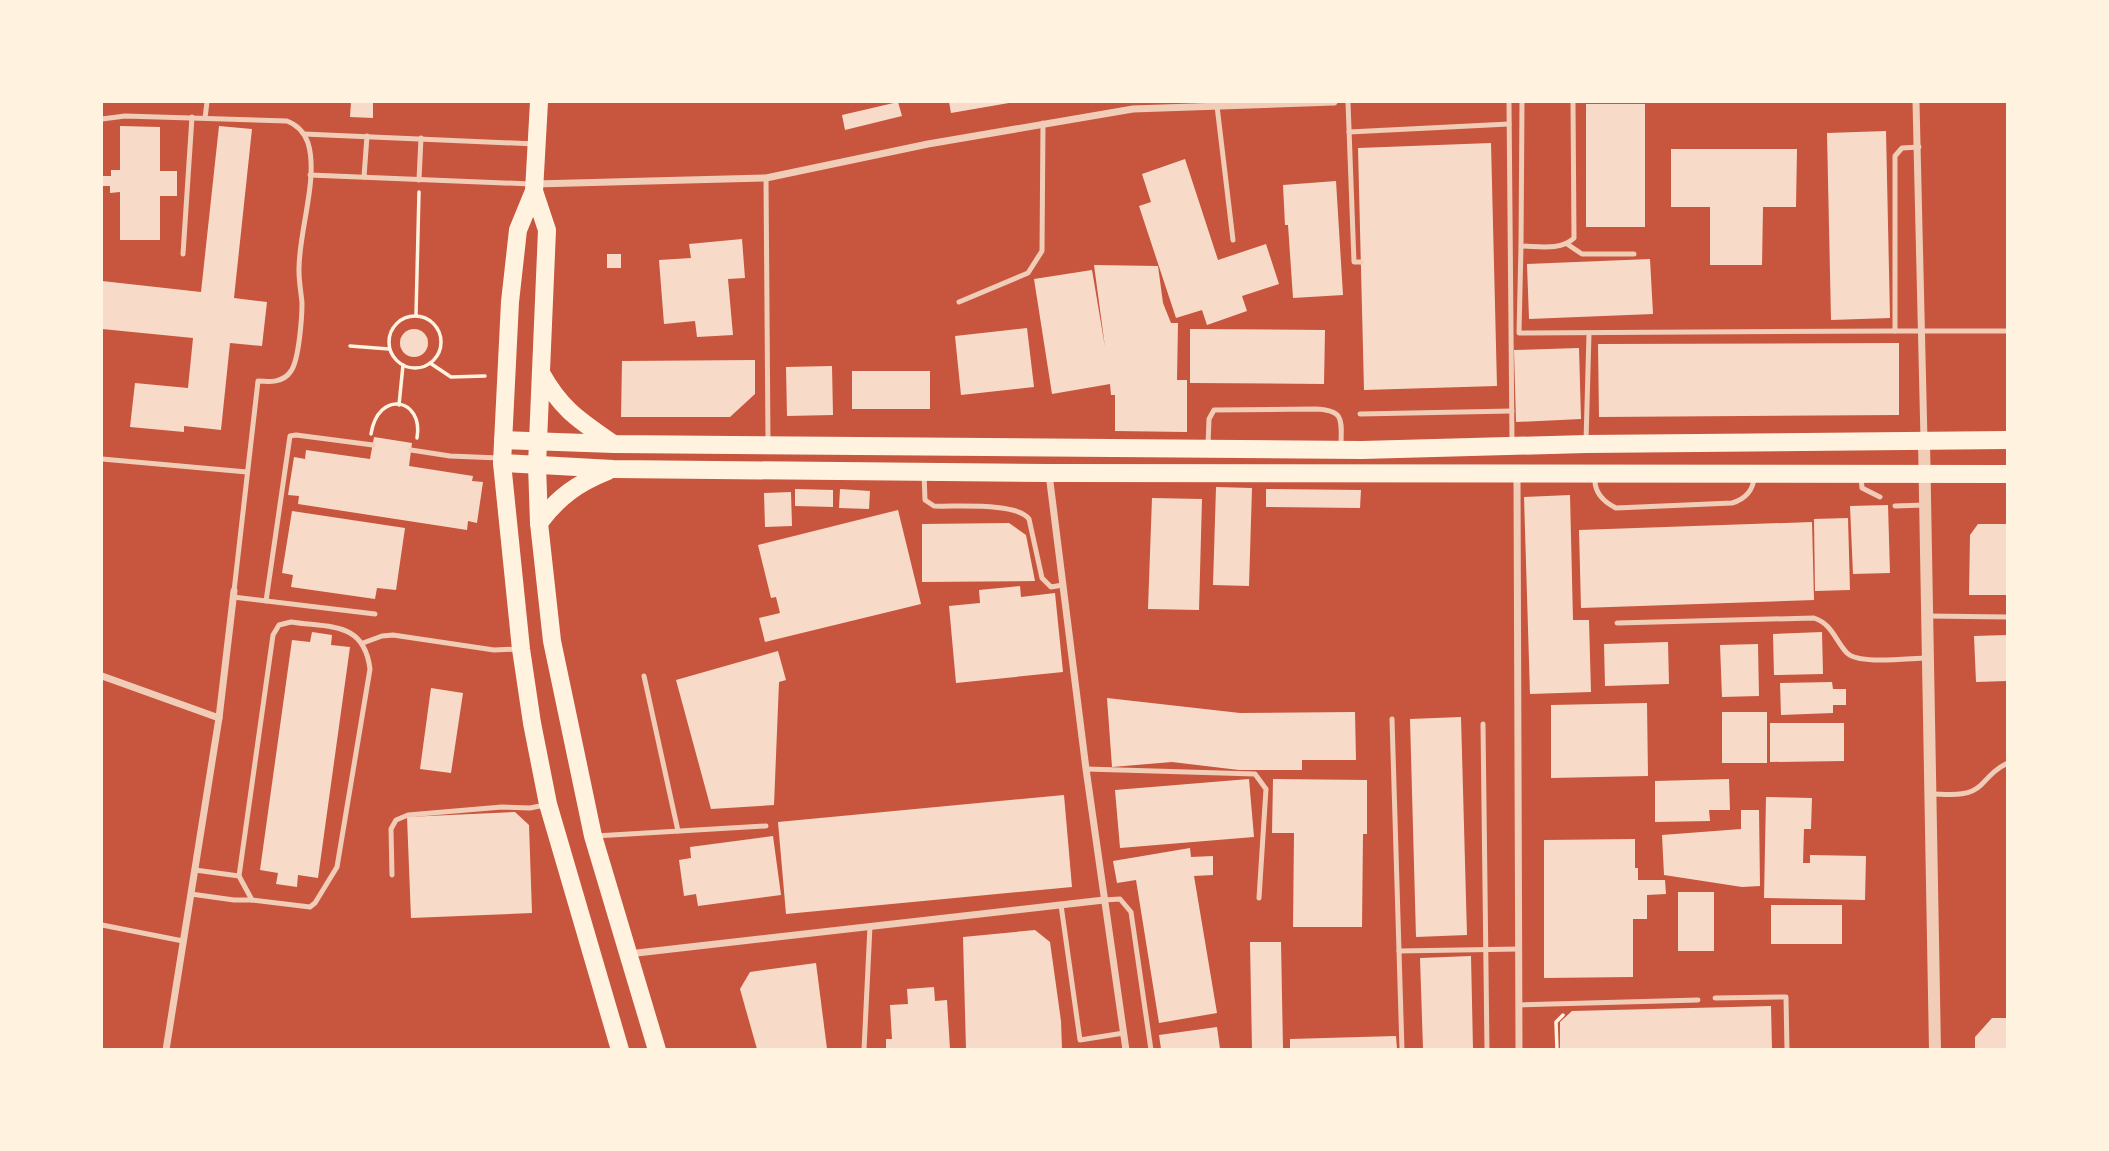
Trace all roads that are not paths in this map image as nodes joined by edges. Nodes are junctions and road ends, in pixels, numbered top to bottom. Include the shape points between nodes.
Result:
1 (207, 102) edge
2 (539, 102) edge
3 (1334, 102) edge
4 (1348, 102) edge
5 (1509, 102) edge
6 (1522, 102) edge
7 (1573, 102) edge
8 (1916, 102) edge
9 (1256, 103) edge
10 (1217, 106) junction
11 (192, 117) junction
12 (205, 118) junction
13 (102, 119) edge
14 (1043, 123) junction
15 (1509, 124) junction
16 (1349, 132) junction
17 (304, 134) junction
18 (367, 136) junction
19 (421, 138) junction
20 (537, 144) junction
21 (1919, 147) junction
22 (310, 175) junction
23 (364, 177) junction
24 (766, 178) junction
25 (419, 180) junction
26 (534, 188) junction
27 (1233, 240) dead end
28 (1567, 244) junction
29 (1521, 246) junction
30 (184, 254) dead end
31 (1634, 254) dead end
32 (1358, 262) dead end
33 (959, 302) dead end
34 (1895, 331) junction
35 (1922, 331) junction
36 (2007, 331) edge
37 (1589, 334) junction
38 (541, 373) junction
39 (1512, 411) junction
40 (1360, 414) dead end
41 (2007, 440) edge
42 (538, 441) junction
43 (1924, 441) junction
44 (371, 444) road end
45 (614, 444) junction
46 (1586, 444) junction
47 (768, 445) junction
48 (1513, 446) junction
49 (1208, 449) junction
50 (1341, 449) junction
51 (413, 450) road end
52 (502, 454) junction
53 (102, 459) edge
54 (537, 465) junction
55 (613, 469) junction
56 (247, 472) junction
57 (923, 472) junction
58 (1048, 473) junction
59 (1595, 473) junction
60 (1754, 473) junction
61 (1861, 473) junction
62 (1925, 473) junction
63 (2007, 474) edge
64 (1517, 475) junction
65 (1880, 498) dead end
66 (1925, 505) junction
67 (1895, 506) dead end
68 (539, 523) junction
69 (1063, 585) junction
70 (233, 594) junction
71 (266, 601) junction
72 (375, 614) dead end
73 (1928, 616) junction
74 (2007, 617) edge
75 (1617, 623) dead end
76 (363, 643) junction
77 (521, 649) junction
78 (1928, 658) junction
79 (102, 676) edge
80 (644, 676) dead end
81 (219, 718) junction
82 (1392, 719) dead end
83 (1483, 724) dead end
84 (2007, 763) edge
85 (1086, 769) junction
86 (1931, 794) junction
87 (548, 804) junction
88 (766, 826) dead end
89 (678, 831) junction
90 (593, 836) junction
91 (195, 870) junction
92 (392, 875) dead end
93 (239, 876) junction
94 (191, 894) junction
95 (1259, 898) dead end
96 (252, 900) junction
97 (1104, 900) junction
98 (1061, 905) junction
99 (102, 925) edge
100 (870, 926) junction
101 (183, 941) junction
102 (1486, 949) junction
103 (1519, 949) junction
104 (1399, 951) junction
105 (627, 954) junction
106 (1715, 998) dead end
107 (1698, 1000) dead end
108 (1520, 1005) junction
109 (1124, 1033) junction
110 (1080, 1040) junction
111 (166, 1049) edge
112 (618, 1049) edge
113 (657, 1049) edge
114 (864, 1049) edge
115 (1081, 1049) edge
116 (1126, 1049) edge
117 (1151, 1049) edge
118 (1402, 1049) edge
119 (1487, 1049) edge
120 (1519, 1049) edge
121 (1787, 1049) edge
122 (1935, 1049) edge

1 - 12 lane
2 - 20 main road
3 - 9 street
4 - 16 lane
5 - 15 lane
6 - 29 lane
7 - 28 lane via 1574,238
8 - 21 street
9 - 10 street
10 - 14 street via 1133,109
10 - 27 lane
11 - 12 lane
11 - 13 lane
11 - 30 lane
12 - 17 lane via 287,121
14 - 24 street
14 - 33 lane via 1042,251 1028,273
15 - 16 lane
15 - 39 lane
16 - 32 lane
17 - 18 lane
17 - 22 lane
18 - 19 lane
18 - 23 lane
19 - 20 lane
19 - 25 lane
20 - 26 main road
21 - 34 lane via 1902,148 1895,156
21 - 35 street
22 - 23 lane
22 - 56 lane via 299,270 302,305 296,361 282,379 258,381
23 - 25 lane
24 - 26 street
24 - 47 lane
25 - 26 lane
26 - 38 main road via 547,230
26 - 52 main road via 519,230 510,302
28 - 29 lane
28 - 31 lane via 1582,254
29 - 37 lane via 1519,333
34 - 35 lane
34 - 37 lane
35 - 36 lane
35 - 43 street
37 - 46 lane
38 - 42 main road
38 - 45 main road via 570,414
39 - 40 lane
39 - 48 lane
41 - 43 main road
42 - 45 main road
42 - 52 main road
42 - 54 main road
43 - 46 main road
43 - 62 street
44 - 71 lane via 290,436
45 - 47 main road
46 - 48 main road
47 - 49 main road
48 - 50 main road
49 - 50 main road
49 - 50 lane via 1209,419 1214,410 1315,409 1331,410 1341,420
51 - 52 lane via 450,456
52 - 54 main road
52 - 77 main road
53 - 56 lane
54 - 55 main road
54 - 68 main road
55 - 57 main road
55 - 68 main road via 563,495
56 - 70 lane
57 - 58 main road
57 - 69 lane via 925,500 934,506 1025,513 1042,578 1051,587
58 - 64 main road
58 - 69 street
59 - 60 main road
59 - 60 lane via 1597,492 1616,508 1732,503 1751,490
59 - 64 main road
60 - 61 main road
61 - 62 main road
61 - 65 lane via 1863,488
62 - 63 main road
62 - 66 street
64 - 103 street
66 - 67 lane
66 - 73 street
68 - 90 main road via 552,641
69 - 85 street
70 - 71 lane
70 - 81 street
71 - 72 lane
73 - 74 lane
73 - 78 street
75 - 78 lane via 1814,618 1824,622 1849,655 1867,660
76 - 77 lane via 393,635 494,650
76 - 93 lane via 346,630 291,622 275,629
76 - 96 lane via 370,669 335,873 310,907
77 - 87 main road
78 - 86 street
79 - 81 street
80 - 89 lane
81 - 91 street
82 - 104 lane
83 - 102 lane
84 - 86 lane via 1969,793
85 - 95 lane via 1255,774 1266,789
85 - 97 street
86 - 122 street
87 - 92 lane via 408,815 396,820 391,829
87 - 112 main road
88 - 89 lane
89 - 90 lane
90 - 105 main road
91 - 93 lane
91 - 94 street
93 - 96 lane
94 - 96 lane
94 - 101 street
97 - 98 street
97 - 109 street
97 - 117 lane via 1120,899 1131,912
98 - 100 street
98 - 110 lane
99 - 101 lane
100 - 105 street
100 - 114 lane
101 - 111 street
102 - 103 lane
102 - 104 lane
102 - 119 lane
103 - 108 street
104 - 118 lane
105 - 113 main road
106 - 121 lane via 1786,997
107 - 108 lane
108 - 120 street
109 - 110 lane
109 - 116 street
110 - 115 lane

